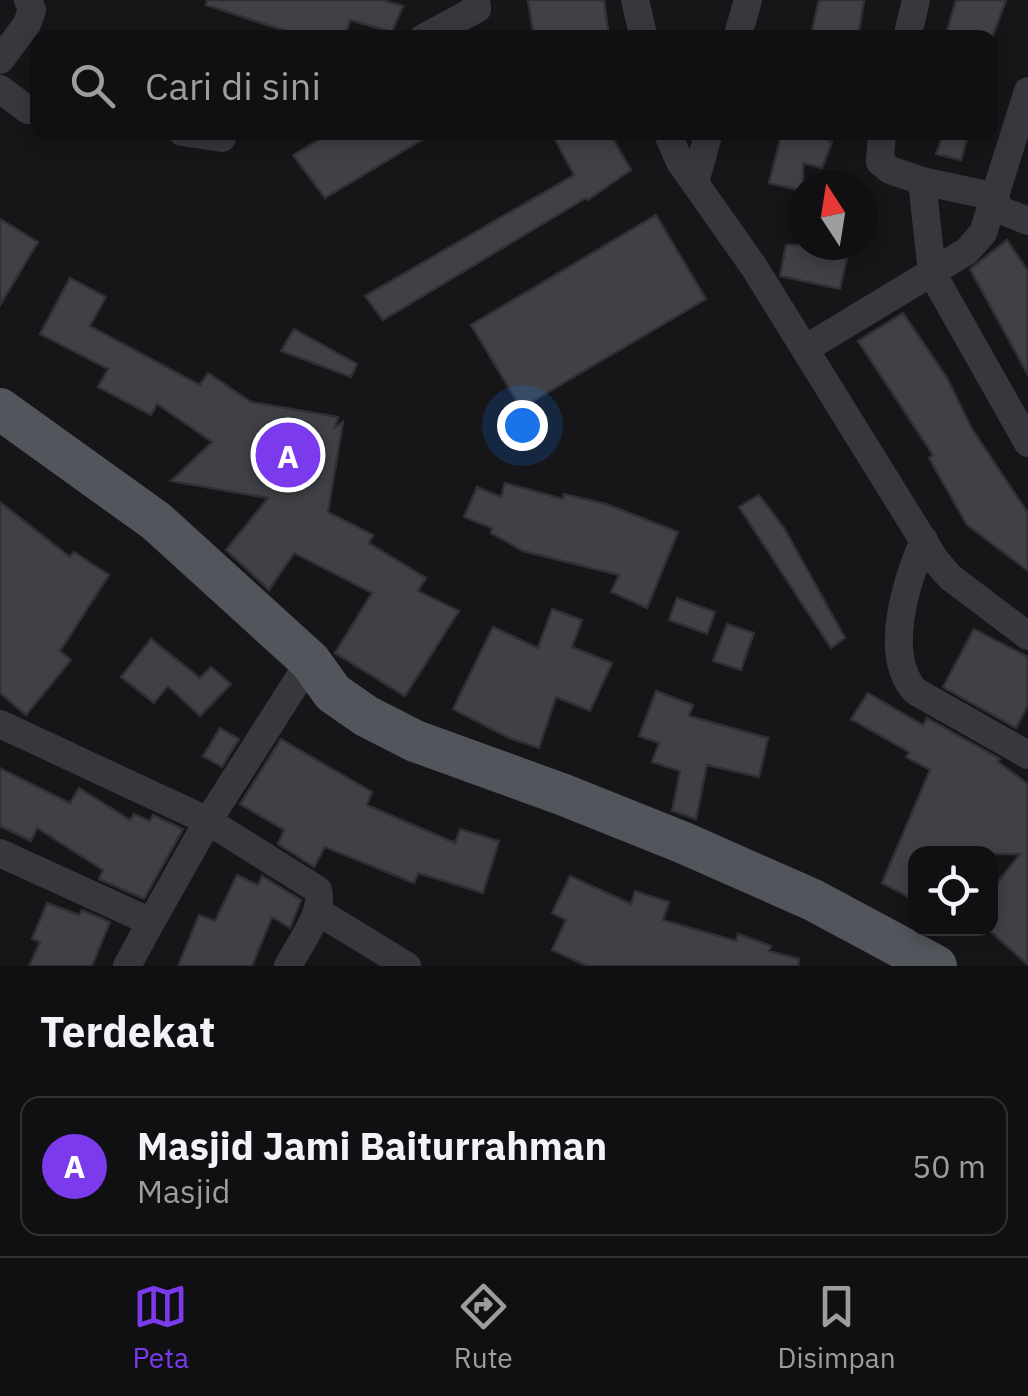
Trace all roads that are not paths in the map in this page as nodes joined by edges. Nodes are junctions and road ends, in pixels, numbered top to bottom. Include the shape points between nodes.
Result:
1 (28, 0) edge
2 (635, 0) edge
3 (748, 0) edge
4 (916, 0) edge
5 (477, 5) edge
6 (436, 30) edge
7 (482, 30) edge
8 (642, 30) edge
9 (739, 30) edge
10 (909, 30) edge
11 (0, 60) edge
12 (0, 89) edge
13 (1028, 91) edge
14 (30, 110) edge
15 (670, 140) edge
16 (707, 140) edge
17 (881, 140) edge
18 (922, 181) junction
19 (695, 182) junction
20 (995, 202) junction
21 (1028, 221) edge
22 (932, 272) junction
23 (805, 349) junction
24 (0, 409) edge
25 (1028, 443) edge
26 (924, 540) junction
27 (1028, 636) edge
28 (310, 662) junction
29 (0, 724) edge
30 (1028, 756) edge
31 (208, 821) junction
32 (0, 854) edge
33 (317, 911) junction
34 (151, 922) junction
35 (127, 966) edge
36 (288, 966) edge
37 (407, 966) edge
38 (936, 966) edge

1 - 11 street via 27,24
2 - 8 street
3 - 9 street
4 - 10 street
5 - 6 street
5 - 7 street
12 - 14 street
13 - 20 street
15 - 19 street
16 - 19 street
17 - 18 street via 880,162
18 - 20 street
18 - 22 street
19 - 23 street
20 - 21 street
20 - 22 street via 983,234
22 - 23 street
22 - 25 street
23 - 26 street
24 - 28 main road via 156,521
26 - 27 street via 950,577
26 - 30 street via 902,616 906,680
28 - 31 street
28 - 38 main road via 333,693 415,740 700,850
29 - 31 street
31 - 33 street via 311,884 321,898
31 - 34 street
32 - 34 street
33 - 36 street
33 - 37 street
34 - 35 street

